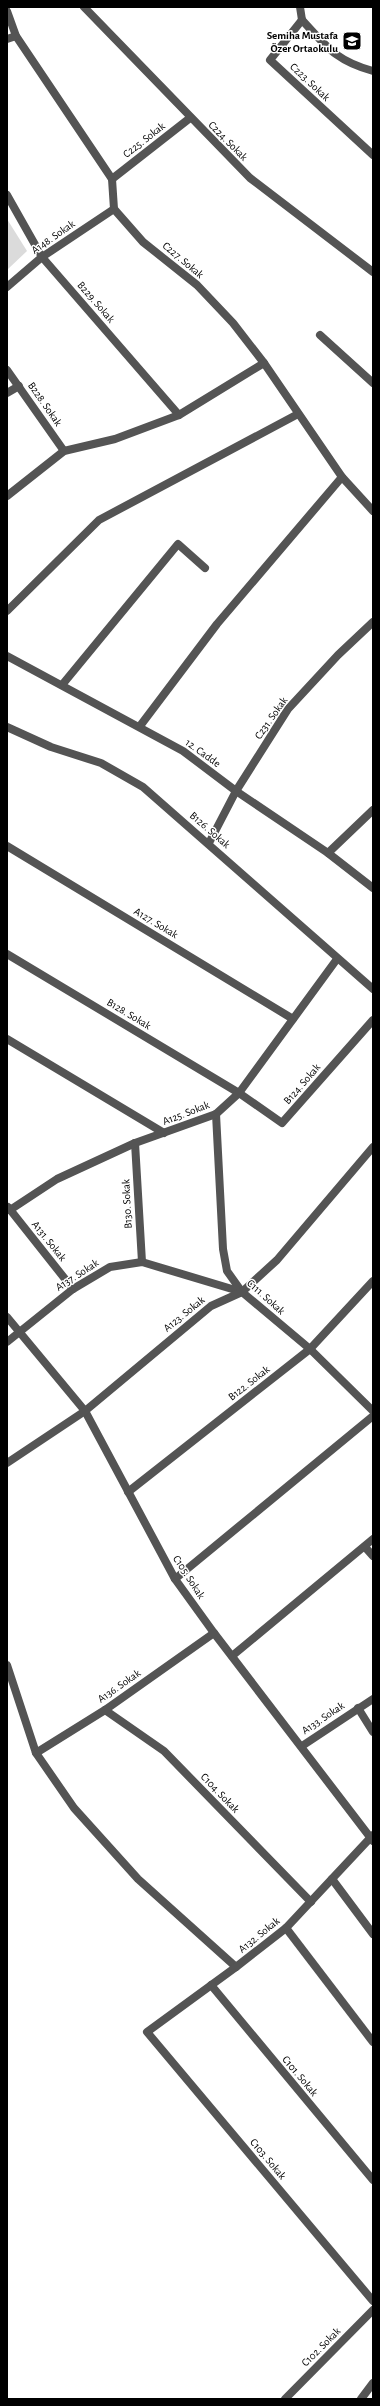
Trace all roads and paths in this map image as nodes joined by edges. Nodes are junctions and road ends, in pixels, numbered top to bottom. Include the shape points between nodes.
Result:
1 (84, 7) edge
2 (300, 7) edge
3 (7, 11) edge
4 (302, 20) junction
5 (16, 36) junction
6 (7, 39) edge
7 (373, 71) edge
8 (190, 118) junction
9 (373, 155) edge
10 (112, 179) junction
11 (7, 195) edge
12 (114, 210) junction
13 (42, 257) junction
14 (373, 272) edge
15 (7, 287) edge
16 (320, 335) dead end
17 (264, 362) junction
18 (7, 370) edge
19 (373, 383) edge
20 (19, 386) junction
21 (7, 393) edge
22 (298, 414) junction
23 (180, 415) junction
24 (64, 451) junction
25 (342, 477) junction
26 (7, 496) edge
27 (373, 511) edge
28 (205, 568) dead end
29 (7, 610) edge
30 (373, 622) edge
31 (7, 656) edge
32 (62, 685) junction
33 (140, 726) junction
34 (7, 727) edge
35 (236, 791) junction
36 (373, 810) edge
37 (209, 843) junction
38 (7, 846) edge
39 (328, 854) junction
40 (373, 888) edge
41 (7, 954) edge
42 (337, 959) junction
43 (373, 989) edge
44 (293, 1019) junction
45 (373, 1020) edge
46 (7, 1039) edge
47 (239, 1093) junction
48 (216, 1114) junction
49 (164, 1133) junction
50 (135, 1144) junction
51 (373, 1147) edge
52 (8, 1208) edge
53 (142, 1262) junction
54 (373, 1281) edge
55 (73, 1289) junction
56 (242, 1292) junction
57 (7, 1317) edge
58 (19, 1331) junction
59 (7, 1342) edge
60 (310, 1349) junction
61 (85, 1411) junction
62 (373, 1411) edge
63 (373, 1416) edge
64 (7, 1463) edge
65 (128, 1492) junction
66 (373, 1539) edge
67 (365, 1547) junction
68 (373, 1556) edge
69 (175, 1578) junction
70 (214, 1633) junction
71 (232, 1656) junction
72 (7, 1665) edge
73 (373, 1699) edge
74 (358, 1708) junction
75 (105, 1710) junction
76 (373, 1732) edge
77 (302, 1746) junction
78 (36, 1753) junction
79 (372, 1838) edge
80 (332, 1879) junction
81 (311, 1902) junction
82 (286, 1928) junction
83 (373, 1934) edge
84 (236, 1967) junction
85 (211, 1985) junction
86 (147, 2032) joint
87 (373, 2042) edge
88 (373, 2180) edge
89 (373, 2301) edge
90 (373, 2310) edge
91 (373, 2383) edge
92 (285, 2399) edge
93 (361, 2399) edge

1 - 8 street, C224. Sokak
2 - 4 street
3 - 5 street
4 - 7 street via 330,51 352,66
4 - 9 street, C223. Sokak via 270,60
5 - 6 street
5 - 10 street
8 - 10 street, C225. Sokak
8 - 14 street, C224. Sokak via 250,178
10 - 12 street
11 - 13 street, B229. Sokak
12 - 13 street, A148. Sokak
12 - 17 street, C227. Sokak via 144,242 197,286 234,323
13 - 15 street, A148. Sokak
13 - 23 street, B229. Sokak
16 - 19 street
17 - 22 street, C227. Sokak
17 - 23 street
18 - 20 street, B228. Sokak
20 - 21 street
20 - 24 street, B228. Sokak
22 - 25 street, C227. Sokak
22 - 29 street via 98,520
23 - 24 street via 115,438
24 - 26 street
25 - 27 street, C227. Sokak
25 - 33 street via 217,624
28 - 32 street via 178,544
30 - 35 street, C231. Sokak via 288,709
31 - 32 street, 12. Cadde
32 - 33 street, 12. Cadde
33 - 35 street, 12. Cadde via 183,752
34 - 37 street, B126. Sokak via 51,748 101,763 143,787
35 - 37 street, C231. Sokak
35 - 39 street, 12. Cadde
36 - 39 street
37 - 42 street, B126. Sokak
38 - 44 street, A127. Sokak
39 - 40 street, 12. Cadde
41 - 47 street, B128. Sokak
42 - 43 street, B126. Sokak
42 - 44 street, A125. Sokak
44 - 47 street, A125. Sokak
45 - 47 street, B124. Sokak via 282,1123
46 - 49 street
47 - 48 street, A125. Sokak
48 - 49 street, A125. Sokak
48 - 56 street, C111. Sokak via 227,1271
49 - 50 street, A125. Sokak
50 - 52 street, A125. Sokak via 58,1179
50 - 53 street, B130. Sokak
51 - 56 street, A123. Sokak via 277,1260
52 - 55 street, A131. Sokak
53 - 55 street, A137. Sokak via 110,1267
53 - 56 street, A137. Sokak
54 - 60 street, B122. Sokak
55 - 58 street, A137. Sokak
56 - 60 street, C111. Sokak
56 - 61 street, A123. Sokak via 211,1306
57 - 58 street, C105. Sokak
58 - 59 street, A137. Sokak
58 - 61 street, C105. Sokak
60 - 62 street, C111. Sokak
60 - 65 street, B122. Sokak
61 - 64 street, A123. Sokak
61 - 65 street, C105. Sokak
63 - 69 street
65 - 69 street, C105. Sokak
66 - 67 street
67 - 68 street
67 - 71 street
69 - 70 street, C105. Sokak
70 - 71 street, C105. Sokak
70 - 75 street, A136. Sokak
71 - 77 street, C105. Sokak
72 - 78 street
73 - 74 street, A133. Sokak
74 - 76 street, A133. Sokak
74 - 77 street, A133. Sokak
75 - 78 street, A136. Sokak
75 - 81 street, C104. Sokak via 164,1751
77 - 79 street, C105. Sokak
78 - 84 street via 74,1808 138,1879
79 - 80 street, A132. Sokak
80 - 81 street, A132. Sokak
80 - 83 street
81 - 82 street, A132. Sokak
82 - 84 street, A132. Sokak
82 - 87 street
84 - 85 street, A132. Sokak
85 - 86 street, A132. Sokak
85 - 88 street, C101. Sokak
86 - 89 street, C103. Sokak
90 - 92 street, C102. Sokak
91 - 93 street

